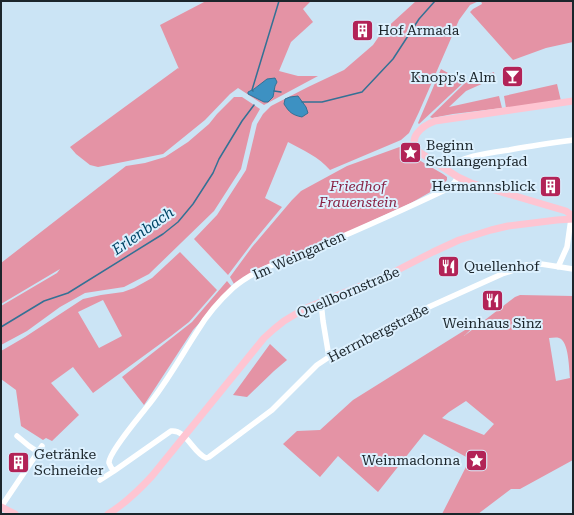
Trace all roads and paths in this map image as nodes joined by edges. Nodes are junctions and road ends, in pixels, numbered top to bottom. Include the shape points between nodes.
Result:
1 (573, 101) edge
2 (573, 140) edge
3 (445, 169) junction
4 (458, 177) junction
5 (572, 219) edge
6 (558, 267) junction
7 (573, 269) edge
8 (321, 302) junction
9 (329, 357) junction
10 (17, 436) dead end
11 (185, 437) junction
12 (42, 446) dead end
13 (38, 452) junction
14 (114, 471) junction
15 (100, 480) dead end
16 (1, 507) edge
17 (16, 514) edge
18 (108, 514) edge

1 - 3 main road via 427,124 416,135 416,148
2 - 3 street via 471,157 453,163
3 - 4 main road
4 - 5 main road via 566,211
4 - 14 street, Im Weingarten via 445,190 317,248 261,270 234,287 198,329 167,380 112,453 109,463
5 - 6 street via 566,247
5 - 8 main road, Quellbornstraße via 508,226 459,240 388,275
6 - 7 street, Herrnbergstraße
6 - 9 street, Herrnbergstraße via 540,264 502,274
8 - 9 street
8 - 11 main road, Quellbornstraße via 294,315 264,338
9 - 11 street, Herrnbergstraße via 317,364 272,410 209,457 202,456
10 - 13 street
11 - 14 street via 180,432 171,431
11 - 18 main road, Quellbornstraße via 144,485
12 - 13 street
13 - 16 street
14 - 15 street
16 - 17 main road

